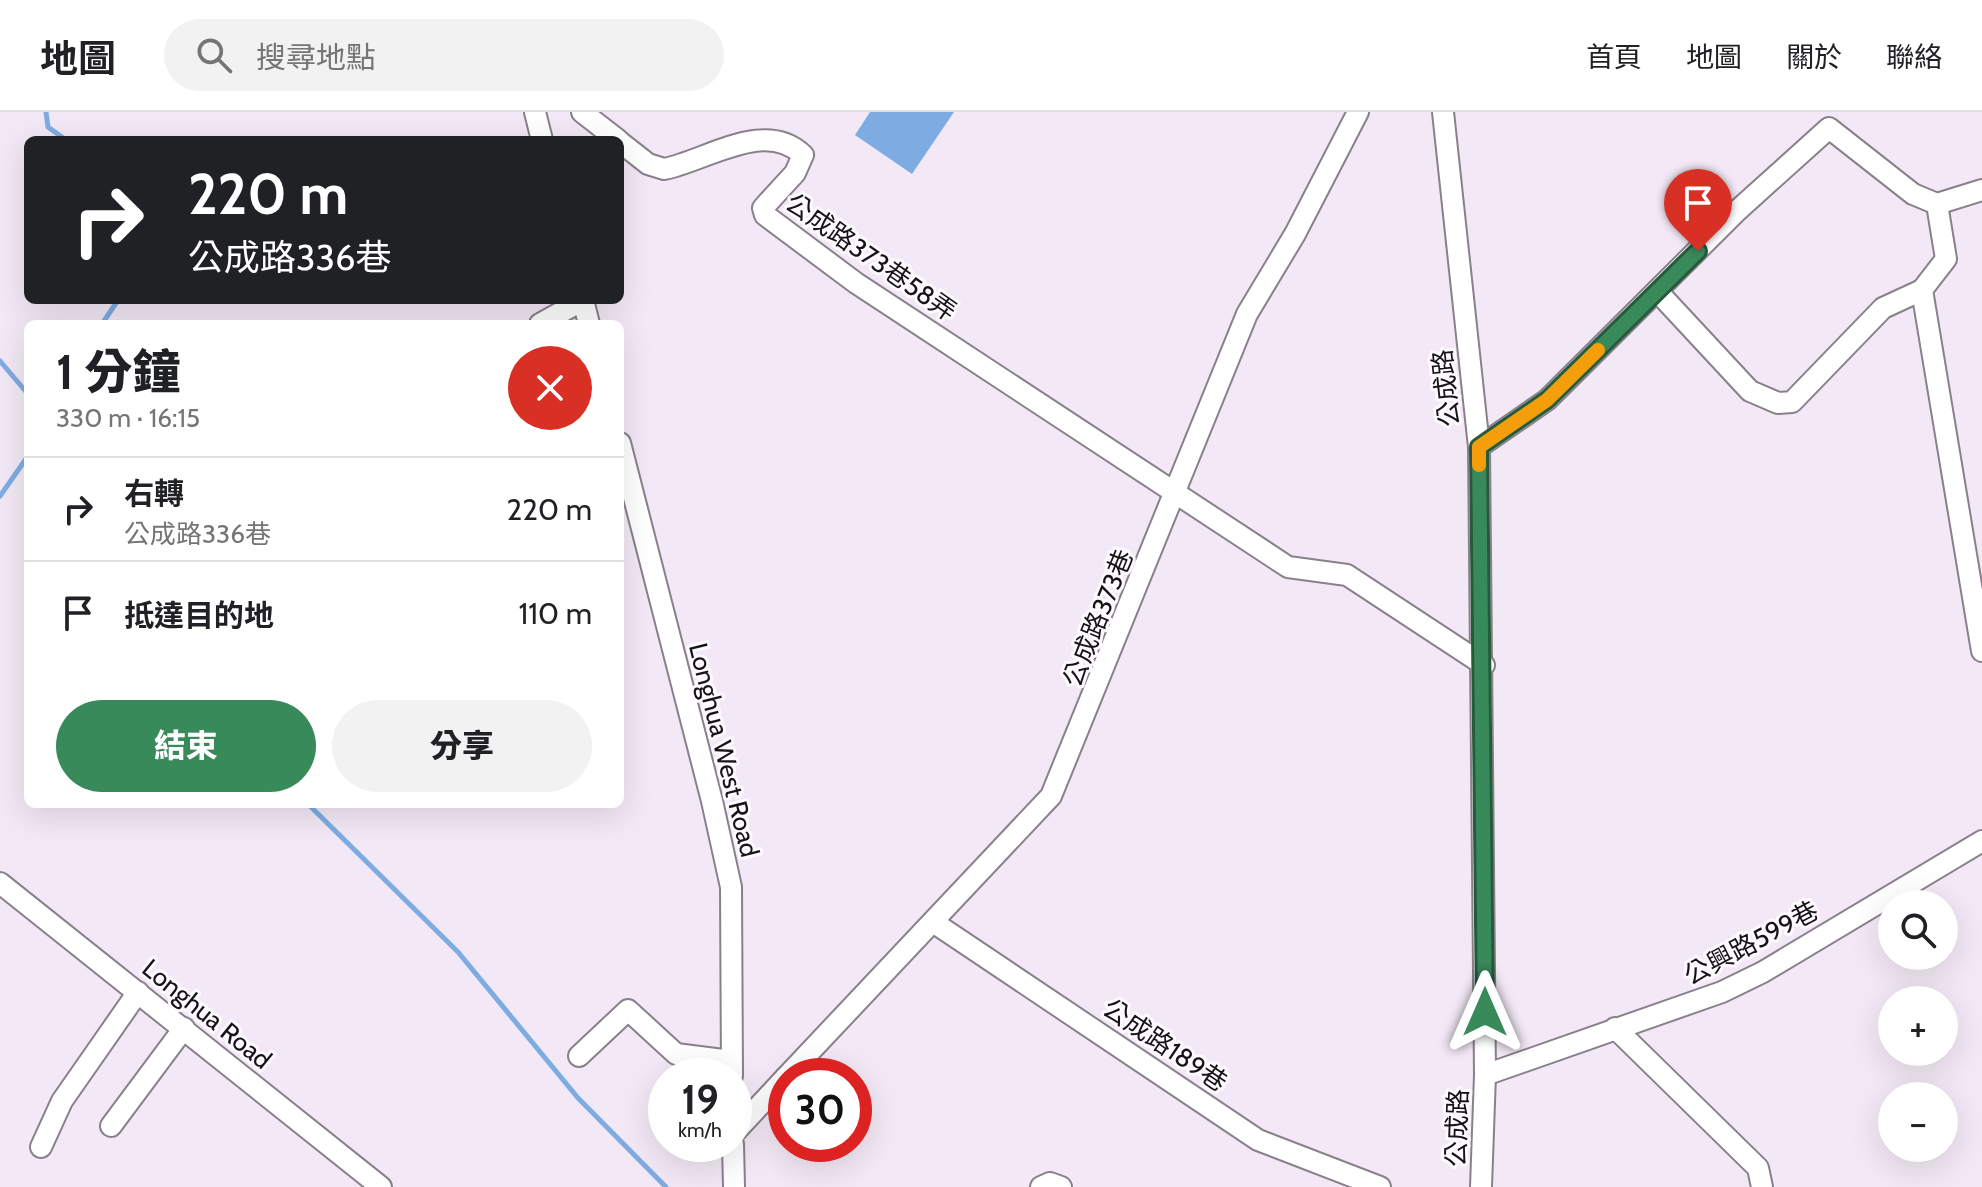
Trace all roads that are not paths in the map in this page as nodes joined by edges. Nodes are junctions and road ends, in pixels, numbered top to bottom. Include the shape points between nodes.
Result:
1 (535, 112) edge
2 (582, 112) edge
3 (1358, 112) edge
4 (1443, 112) edge
5 (541, 136) edge
6 (613, 136) edge
7 (624, 145) edge
8 (1982, 190) edge
9 (1937, 204) junction
10 (1922, 290) junction
11 (1657, 291) junction
12 (576, 304) edge
13 (547, 320) edge
14 (1479, 447) junction
15 (624, 459) edge
16 (1177, 492) junction
17 (1982, 651) edge
18 (1484, 665) junction
19 (1980, 846) edge
20 (0, 883) edge
21 (933, 922) junction
22 (138, 992) junction
23 (184, 1028) junction
24 (1615, 1028) junction
25 (579, 1056) dead end
26 (691, 1058) edge
27 (731, 1058) edge
28 (803, 1058) edge
29 (1485, 1075) junction
30 (768, 1096) edge
31 (752, 1113) edge
32 (111, 1126) dead end
33 (41, 1147) dead end
34 (733, 1162) edge
35 (381, 1187) edge
36 (734, 1187) edge
37 (1041, 1187) edge
38 (1061, 1187) edge
39 (1380, 1187) edge
40 (1481, 1187) edge
41 (1762, 1187) edge

1 - 5 street
2 - 6 street, 公成路373巷58弄
3 - 16 street, 公成路373巷 via 1247,314
4 - 14 street, 公成路
7 - 16 street, 公成路373巷58弄 via 664,169 765,138 794,146 803,155 795,173 763,208 765,215 856,283
8 - 9 street
9 - 10 street via 1946,259
9 - 11 street via 1913,194 1829,128
10 - 11 street via 1883,308 1792,402 1778,403 1750,391
10 - 17 street
11 - 14 street via 1547,400
12 - 13 street
14 - 18 street, 公成路
15 - 27 street, Longhua West Road via 731,887
16 - 18 street via 1288,567 1347,575
16 - 21 street, 公成路373巷 via 1051,796
18 - 29 street, 公成路
19 - 24 street, 公興路599巷 via 1763,972 1688,1006
20 - 22 street, Longhua Road
21 - 28 street, 公成路373巷
21 - 39 street, 公成路189巷 via 1258,1140
22 - 23 street, Longhua Road
22 - 33 street via 62,1101
23 - 32 street
23 - 35 street, Longhua Road
24 - 29 street, 公興路599巷
24 - 41 street via 1758,1168
25 - 26 street via 628,1010 676,1054
29 - 40 street, 公成路
30 - 31 street, 公成路373巷
34 - 36 street
37 - 38 street

